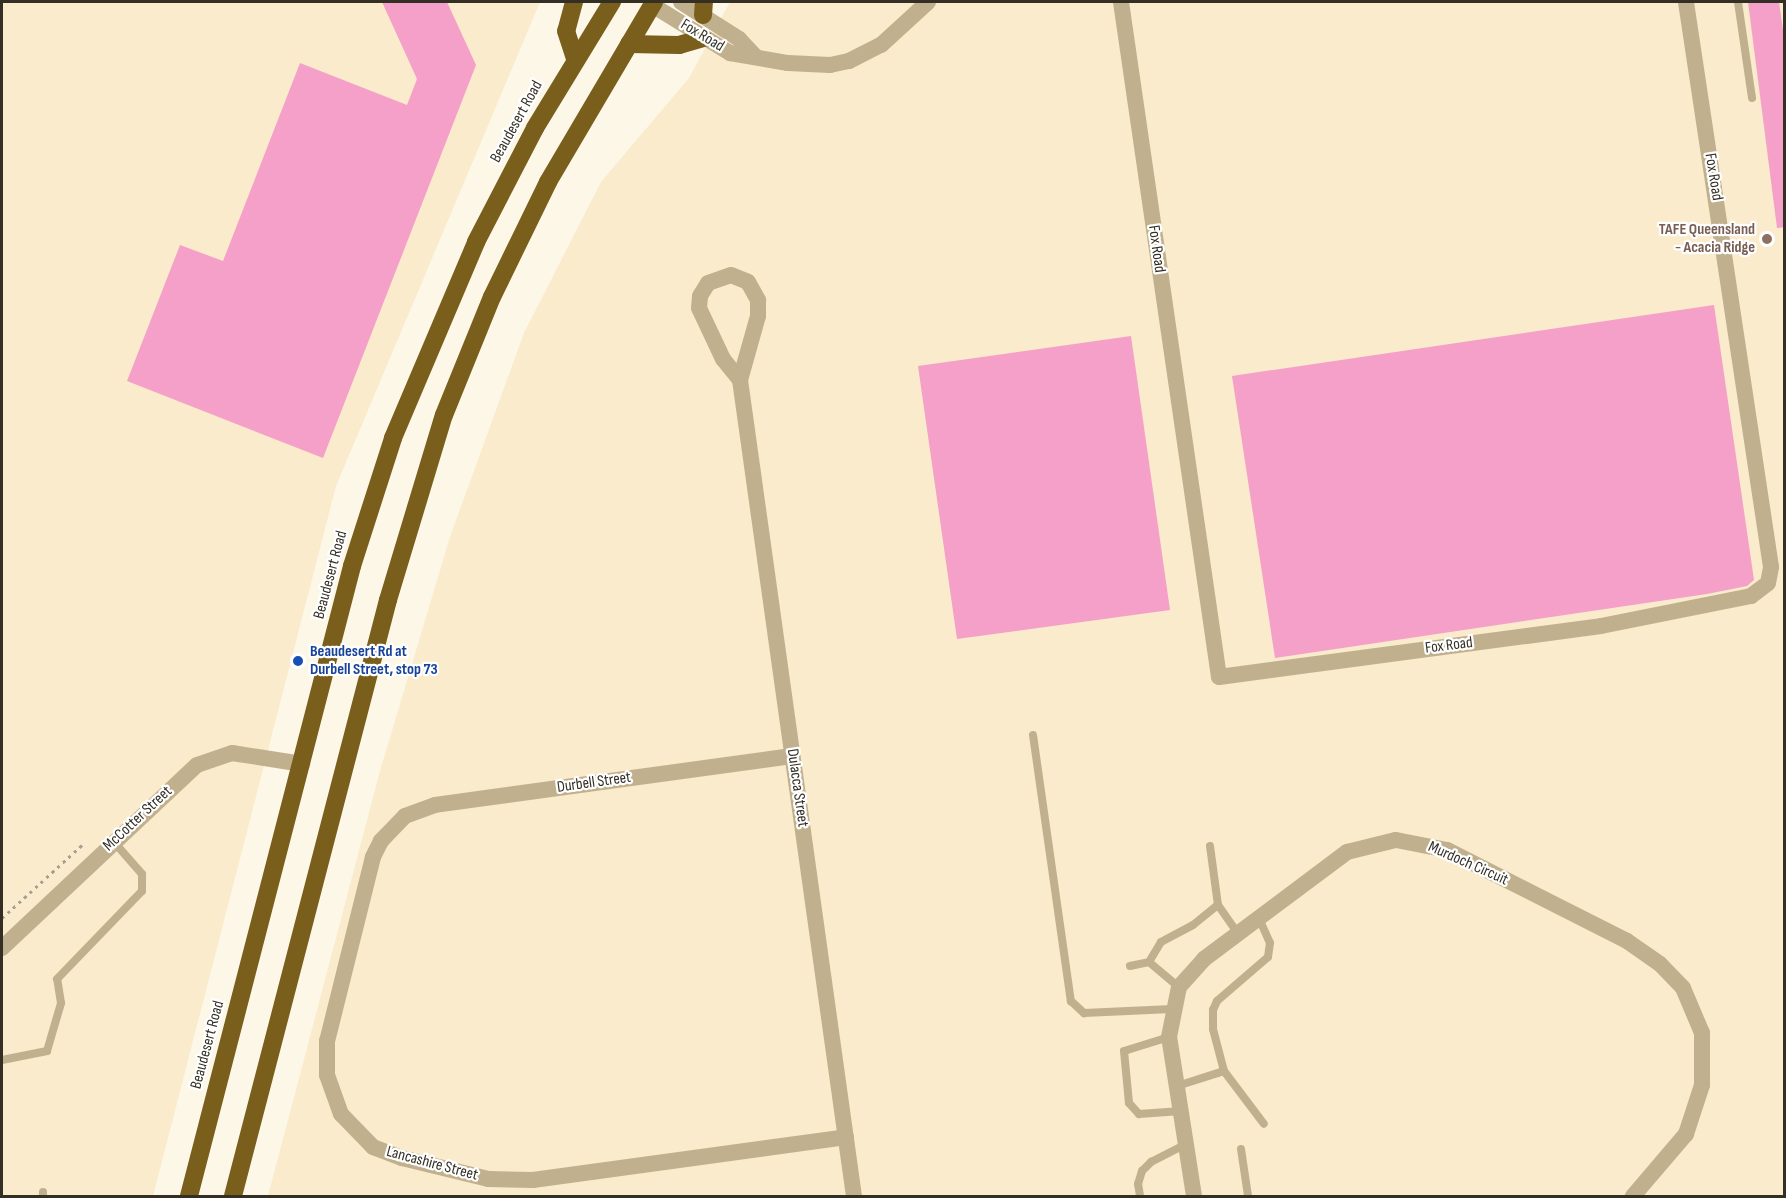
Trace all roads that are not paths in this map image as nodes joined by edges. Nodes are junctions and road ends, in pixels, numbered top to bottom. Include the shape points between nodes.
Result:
1 (574, 2) edge
2 (612, 2) edge
3 (681, 2) edge
4 (928, 2) edge
5 (1121, 2) edge
6 (1686, 2) edge
7 (1738, 2) edge
8 (653, 3) edge
9 (703, 8) edge
10 (703, 38) junction
11 (628, 44) junction
12 (755, 56) junction
13 (575, 59) junction
14 (1752, 98) dead end
15 (740, 380) junction
16 (1033, 735) dead end
17 (792, 756) junction
18 (302, 764) junction
19 (399, 821) joint
20 (114, 841) junction
21 (1210, 846) dead end
22 (1218, 905) junction
23 (1259, 918) junction
24 (1238, 934) junction
25 (2, 948) edge
26 (1149, 963) junction
27 (1130, 966) dead end
28 (1179, 987) junction
29 (1172, 1009) junction
30 (1169, 1037) junction
31 (2, 1060) edge
32 (1224, 1071) junction
33 (1177, 1086) junction
34 (1181, 1111) junction
35 (1264, 1124) dead end
36 (846, 1137) junction
37 (1186, 1144) junction
38 (1241, 1149) dead end
39 (1246, 1196) edge
40 (189, 1197) edge
41 (232, 1197) edge
42 (854, 1197) edge
43 (1140, 1197) edge
44 (1194, 1197) edge
45 (1633, 1197) edge

1 - 13 highway via 566,32
2 - 13 highway, Beaudesert Road
3 - 9 street, Fox Road
4 - 12 street, Fox Road via 881,45 849,61 810,65
5 - 6 street, Fox Road via 1218,677 1601,626 1751,596 1768,583 1771,567
7 - 14 lane
8 - 10 street, Fox Road
8 - 11 highway
9 - 12 street, Fox Road
10 - 11 highway via 679,45
10 - 12 street, Fox Road via 730,53
11 - 41 highway via 580,122 516,244 444,416 388,600
13 - 18 highway, Beaudesert Road via 476,242 416,378 356,555
15 - 15 street, Dulacca Street via 723,360 699,308 704,287 731,275 748,282 758,300 758,316
15 - 17 street, Dulacca Street
16 - 29 lane via 1071,1001 1084,1013
17 - 19 street, Durbell Street via 435,805
17 - 36 street, Dulacca Street
18 - 20 street, McCotter Street via 232,753 207,759
18 - 40 highway, Beaudesert Road
19 - 36 street, Lancashire Street via 373,857 326,1052 333,1100 350,1127 373,1147 459,1173 520,1180
20 - 25 street, McCotter Street
20 - 31 lane via 142,874 142,891 57,979 61,1003 47,1051
21 - 22 lane
22 - 24 lane
22 - 26 lane via 1193,925 1161,942
23 - 24 street, Murdoch Circuit
23 - 32 lane via 1270,943 1268,957 1217,1001 1213,1010
23 - 45 street, Murdoch Circuit via 1347,852 1381,842 1414,841 1457,855 1627,941 1660,963 1683,988 1699,1020 1702,1085 1686,1134
24 - 28 street, Murdoch Circuit via 1204,959
26 - 27 lane
26 - 28 lane
28 - 29 street, Murdoch Circuit
29 - 30 street, Murdoch Circuit
30 - 33 street, Murdoch Circuit
30 - 34 lane via 1124,1051 1129,1103 1139,1114
32 - 33 lane
32 - 35 lane
33 - 34 street, Murdoch Circuit
34 - 37 street, Murdoch Circuit
36 - 42 street, Dulacca Street
37 - 43 lane via 1151,1161 1142,1171
37 - 44 street, Murdoch Circuit
38 - 39 lane

